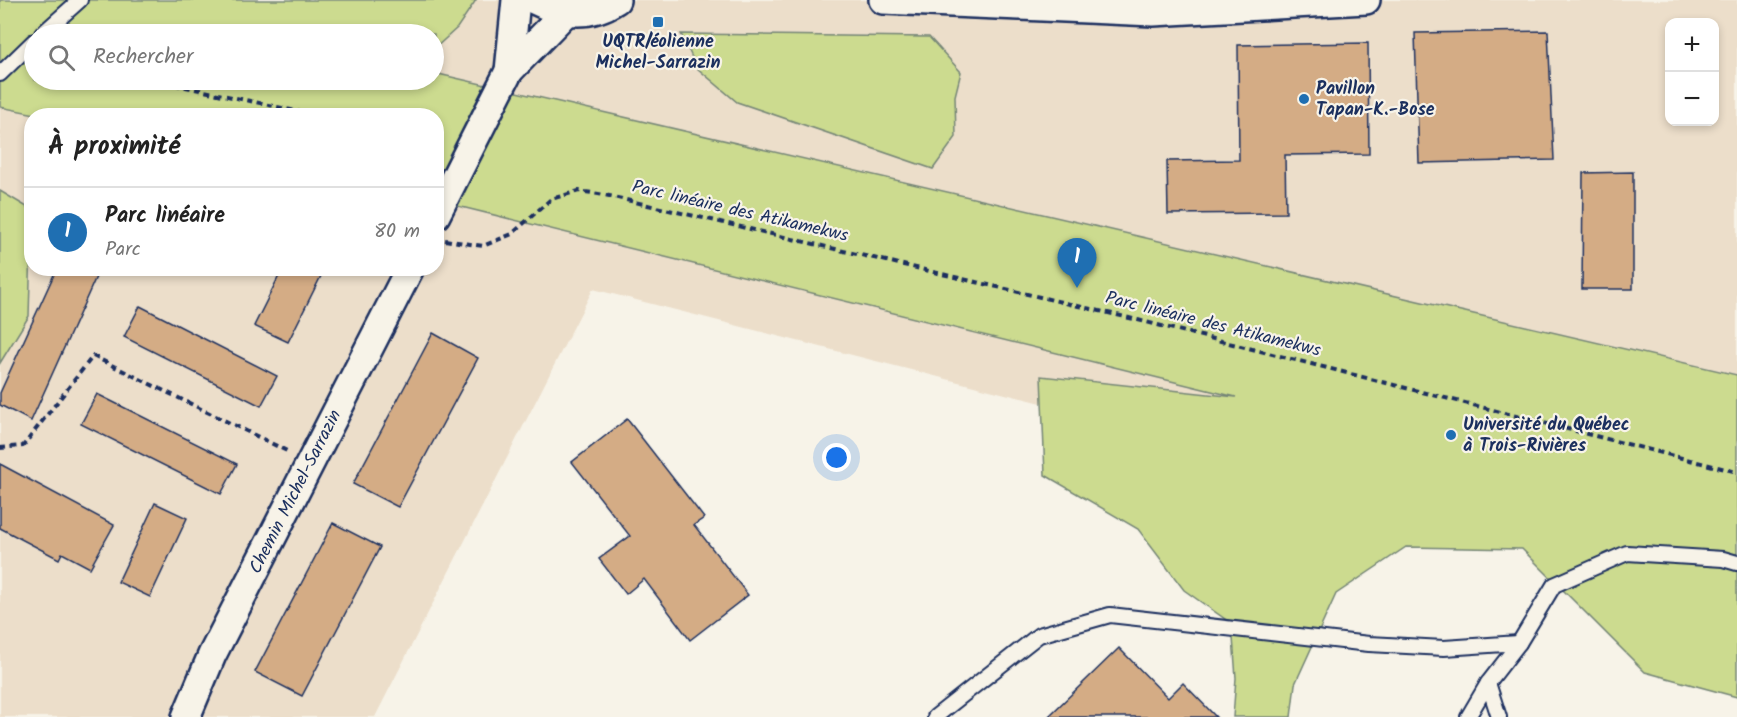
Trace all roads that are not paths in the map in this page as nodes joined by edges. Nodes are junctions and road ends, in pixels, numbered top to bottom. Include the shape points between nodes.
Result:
1 (80, 0) edge
2 (516, 0) edge
3 (534, 0) edge
4 (616, 0) edge
5 (883, 0) edge
6 (1366, 0) edge
7 (1153, 6) edge
8 (566, 12) junction
9 (53, 24) edge
10 (24, 51) edge
11 (509, 71) junction
12 (0, 74) edge
13 (444, 199) edge
14 (406, 276) edge
15 (1737, 563) edge
16 (1519, 643) junction
17 (1488, 683) junction
18 (186, 717) edge
19 (935, 717) edge
20 (1468, 717) edge
21 (1499, 717) edge

1 - 9 lane
2 - 11 street
3 - 8 street
4 - 8 street via 594,11
5 - 7 street
6 - 7 street
8 - 11 street
10 - 12 lane
11 - 13 street
14 - 18 street, Chemin Michel-Sarrazin via 213,655
15 - 16 lane via 1628,553 1554,585
16 - 17 lane
16 - 19 lane via 1444,648 1369,644 1110,615 1039,635
17 - 20 lane
17 - 21 lane

